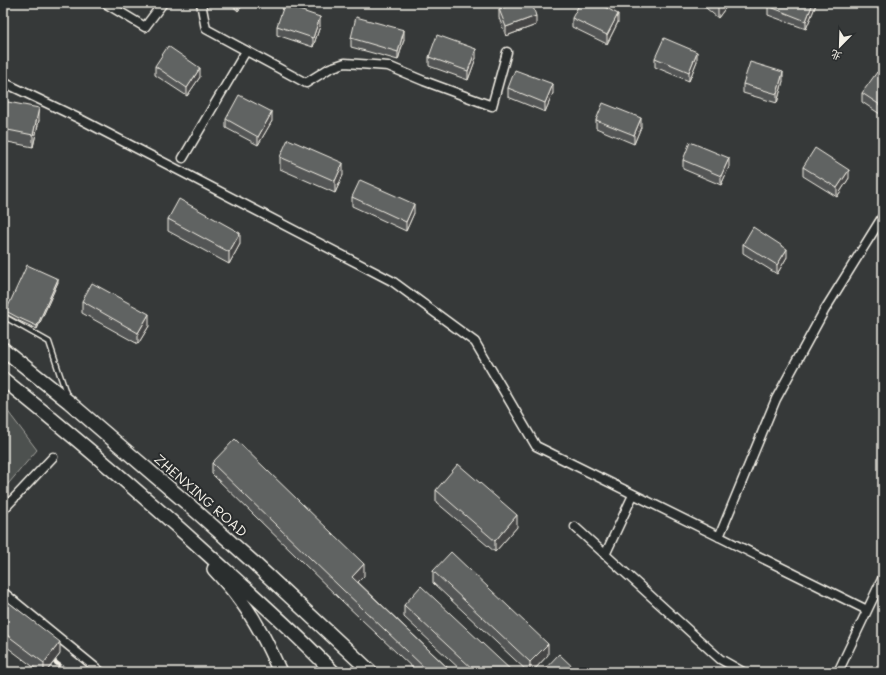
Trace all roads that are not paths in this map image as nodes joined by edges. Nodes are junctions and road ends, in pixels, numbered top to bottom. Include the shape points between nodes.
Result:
1 (105, 3) edge
2 (163, 3) edge
3 (201, 3) edge
4 (246, 51) junction
5 (507, 52) dead end
6 (3, 82) edge
7 (183, 158) dead end
8 (883, 216) edge
9 (3, 316) edge
10 (3, 349) edge
11 (3, 379) edge
12 (69, 402) junction
13 (53, 457) dead end
14 (634, 495) junction
15 (3, 510) edge
16 (575, 527) dead end
17 (181, 529) junction
18 (719, 537) junction
19 (606, 555) junction
20 (883, 577) edge
21 (3, 592) edge
22 (867, 610) junction
23 (313, 618) junction
24 (101, 672) edge
25 (280, 672) edge
26 (333, 672) edge
27 (360, 672) edge
28 (371, 672) edge
29 (743, 672) edge
30 (838, 672) edge

1 - 2 street via 145,27
3 - 4 street via 206,29
4 - 5 street via 306,83 330,68 345,63 388,66 492,106
4 - 7 street
6 - 14 street via 80,119 392,281 475,342 536,446
8 - 18 street via 824,311 776,398
9 - 12 lane via 49,342
10 - 12 highway, ZHENXING ROAD
11 - 17 highway
12 - 23 highway, ZHENXING ROAD via 197,512
13 - 15 street
14 - 18 street
14 - 19 street
16 - 19 street
17 - 25 highway via 238,596 265,639
17 - 26 highway via 298,636
18 - 22 street
19 - 29 street via 720,659
20 - 22 street
21 - 24 street
22 - 30 street
23 - 27 highway
23 - 28 highway, ZHENXING ROAD

